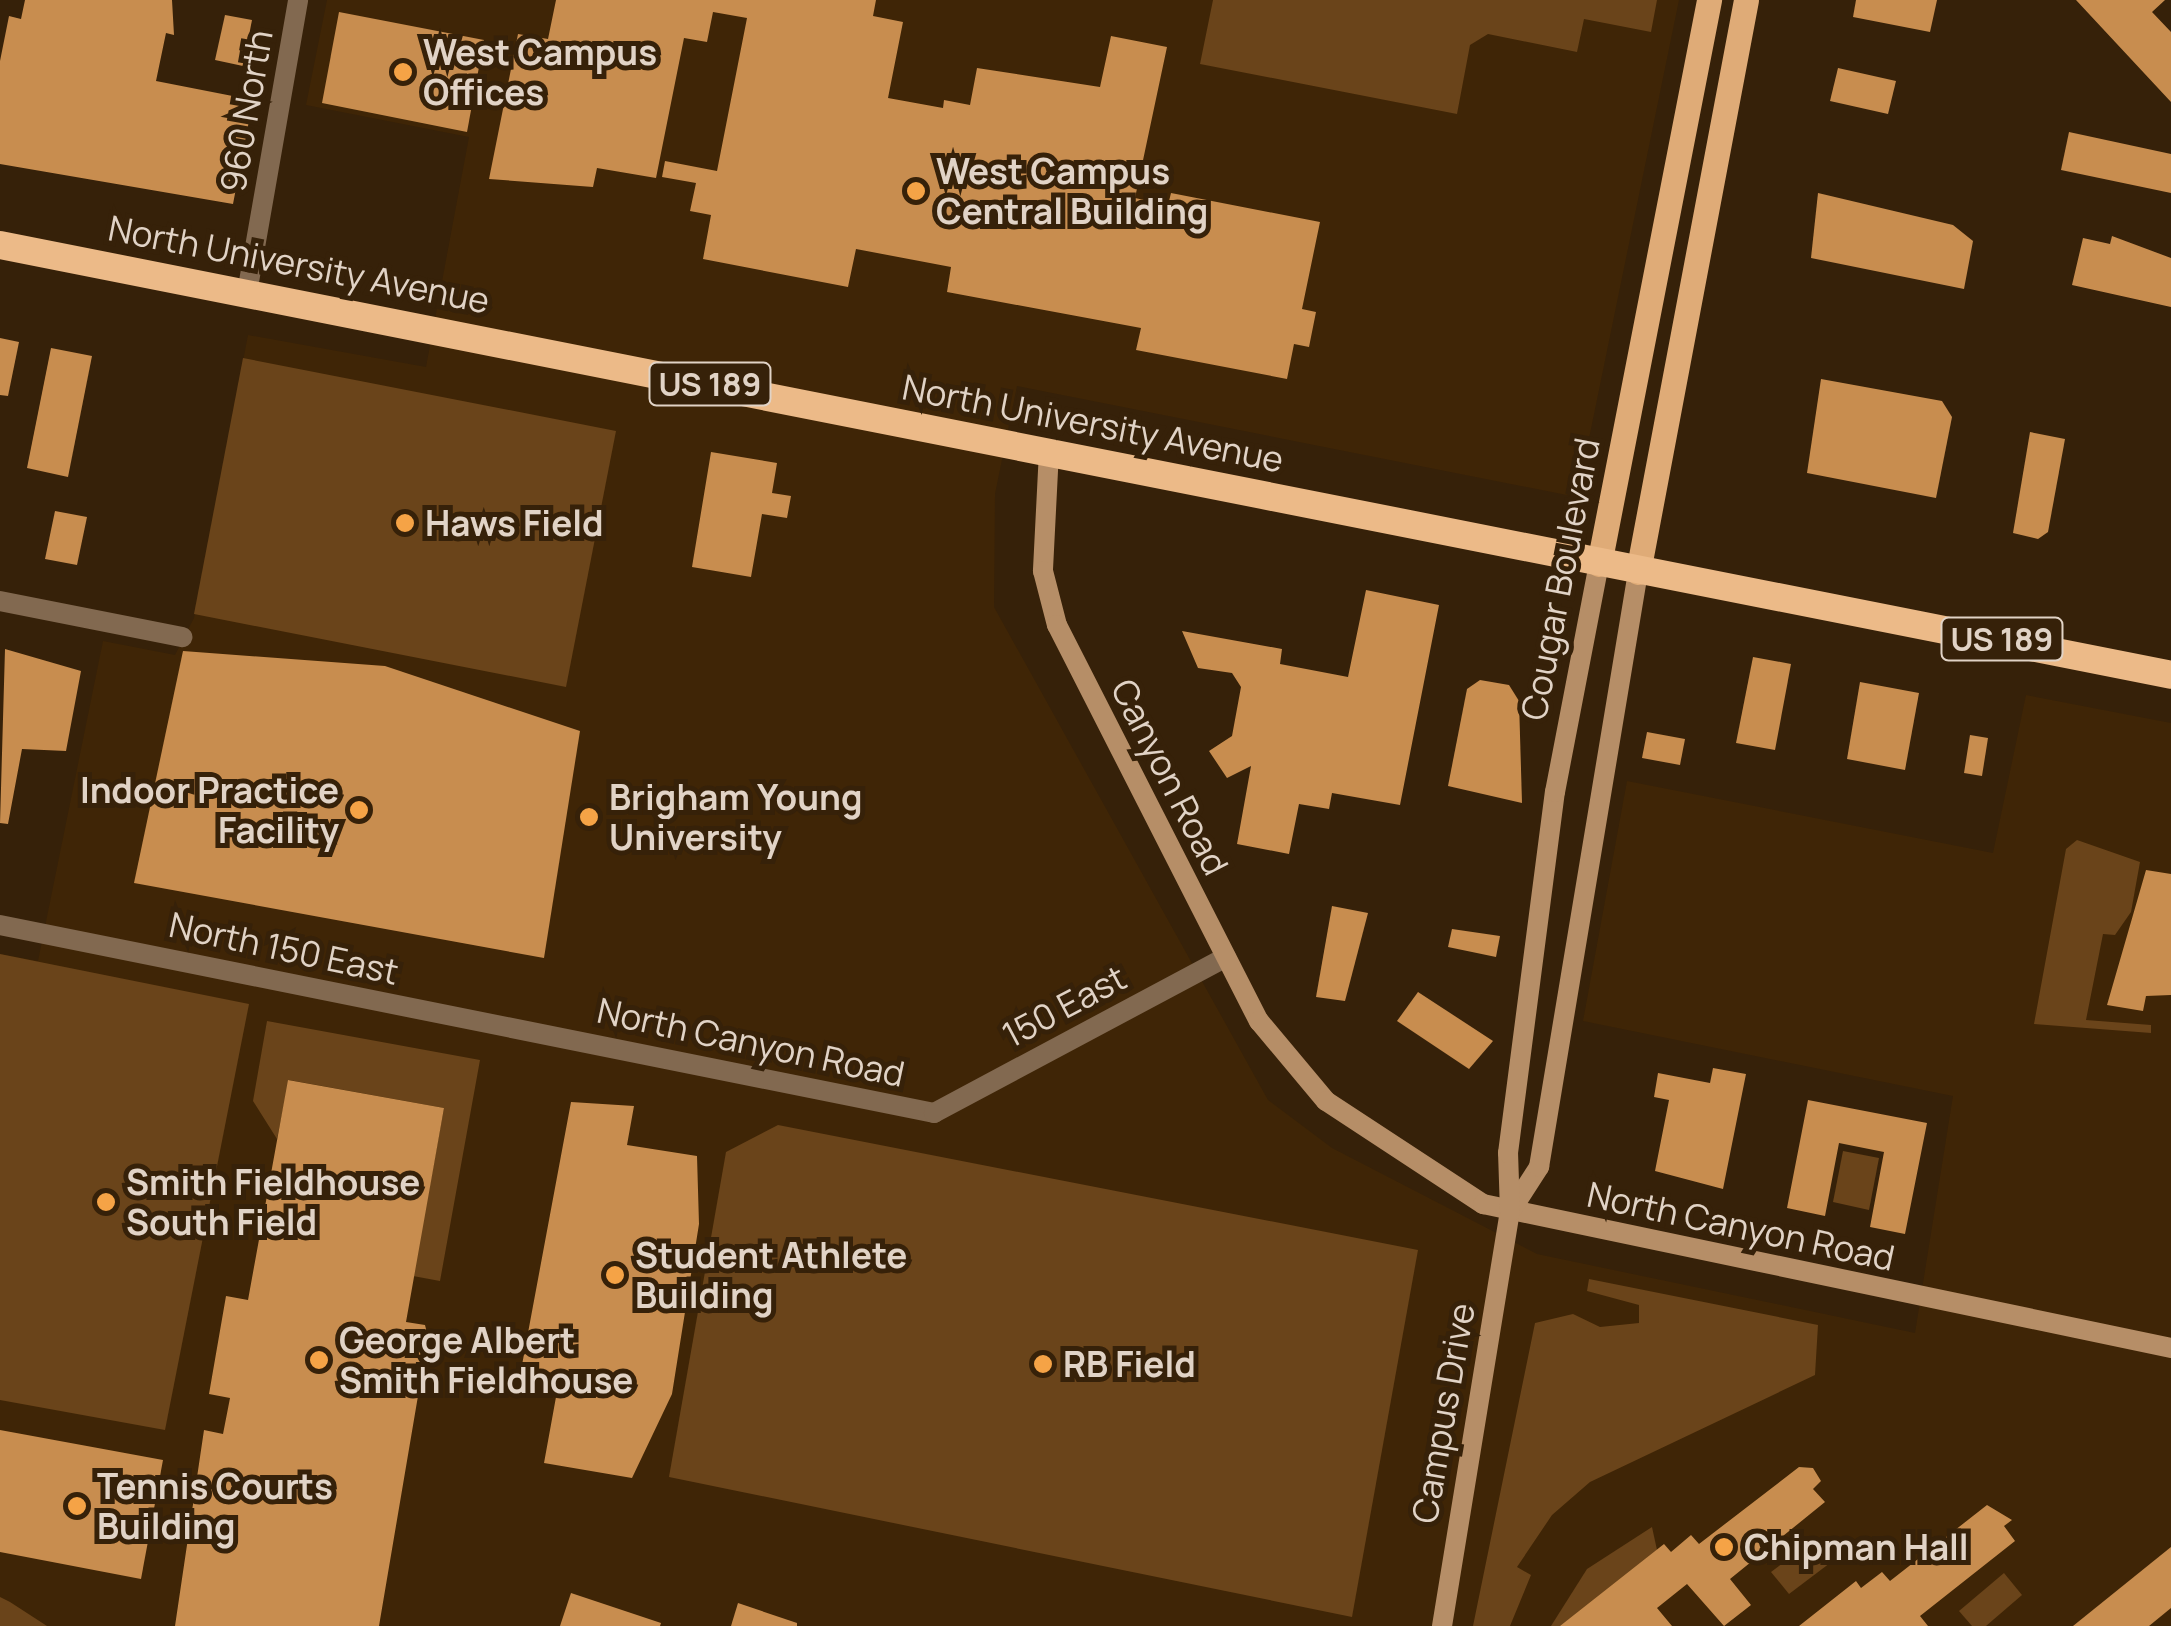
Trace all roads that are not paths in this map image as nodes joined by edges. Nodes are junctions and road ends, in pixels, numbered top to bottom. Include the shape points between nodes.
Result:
1 (298, 0) edge
2 (1709, 0) edge
3 (1746, 0) edge
4 (0, 245) edge
5 (247, 293) junction
6 (1049, 451) junction
7 (1598, 564) junction
8 (1638, 572) junction
9 (0, 601) edge
10 (182, 638) dead end
11 (2171, 675) edge
12 (0, 925) edge
13 (1226, 957) junction
14 (554, 1037) joint
15 (1326, 1101) joint
16 (934, 1113) joint
17 (1510, 1212) junction
18 (2171, 1348) edge
19 (1442, 1626) edge

1 - 5 street, 960 North
2 - 7 main road, Cougar Boulevard
3 - 8 main road, Cougar Boulevard
4 - 5 highway, North University Avenue / US 189
5 - 6 highway, North University Avenue / US 189
6 - 7 highway, North University Avenue / US 189
6 - 13 main road, Canyon Road via 1042,572 1057,625
7 - 8 highway, North University Avenue / US 189
7 - 17 main road, Cougar Boulevard via 1555,792 1542,938 1508,1153
8 - 11 highway, North University Avenue / US 189
8 - 17 main road, Cougar Boulevard via 1539,1168
9 - 10 street
12 - 14 street, North 150 East
13 - 15 main road, Canyon Road via 1259,1021
13 - 16 street, 150 East
14 - 16 street, North Canyon Road
15 - 17 main road, North Canyon Road via 1445,1185
17 - 18 main road, North Canyon Road
17 - 19 main road, Campus Drive

